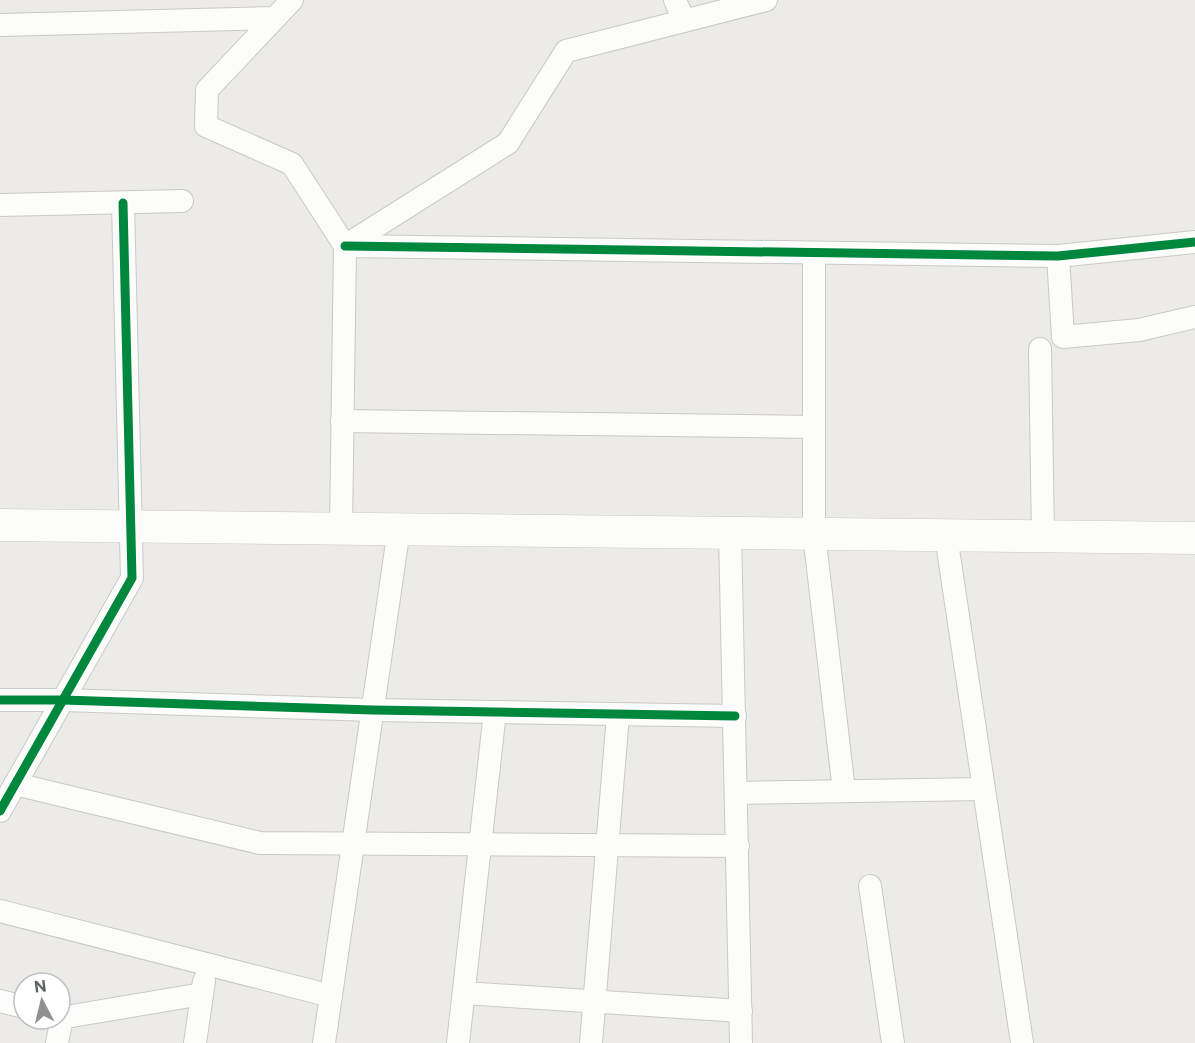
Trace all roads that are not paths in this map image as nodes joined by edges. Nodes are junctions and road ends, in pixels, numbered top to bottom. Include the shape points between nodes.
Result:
1 (292, 0) edge
2 (675, 0) edge
3 (766, 0) edge
4 (274, 18) junction
5 (684, 21) junction
6 (0, 25) edge
7 (182, 201) dead end
8 (123, 203) junction
9 (0, 206) edge
10 (1195, 242) edge
11 (345, 246) junction
12 (814, 253) junction
13 (1058, 256) junction
14 (1195, 317) edge
15 (1040, 349) dead end
16 (342, 421) junction
17 (814, 427) junction
18 (0, 525) edge
19 (131, 527) junction
20 (341, 529) junction
21 (399, 530) junction
22 (730, 533) junction
23 (814, 534) junction
24 (946, 536) junction
25 (1043, 537) junction
26 (1195, 538) edge
27 (0, 700) edge
28 (63, 700) junction
29 (373, 710) junction
30 (495, 712) junction
31 (618, 715) junction
32 (735, 716) junction
33 (15, 784) junction
34 (984, 789) junction
35 (844, 791) junction
36 (737, 793) junction
37 (0, 811) edge
38 (353, 844) junction
39 (480, 845) junction
40 (607, 845) junction
41 (738, 846) junction
42 (870, 886) dead end
43 (0, 911) edge
44 (207, 965) junction
45 (464, 993) junction
46 (202, 994) junction
47 (331, 996) junction
48 (595, 1002) junction
49 (741, 1011) junction
50 (72, 1016) edge
51 (195, 1043) edge
52 (324, 1043) edge
53 (458, 1043) edge
54 (591, 1043) edge
55 (741, 1043) edge
56 (893, 1043) edge
57 (1022, 1043) edge

1 - 4 street
2 - 5 street
3 - 5 street
4 - 6 street
4 - 11 street via 207,90 206,126 292,165
5 - 11 street via 566,51 508,143
7 - 8 street
8 - 9 street
8 - 19 street
10 - 13 street
11 - 12 street
11 - 16 street
12 - 13 street
12 - 17 street
13 - 14 street via 1063,337 1138,330
15 - 25 street
16 - 17 street
16 - 20 street
17 - 23 street
18 - 19 main road
19 - 20 main road
19 - 28 street via 132,578
20 - 21 main road
21 - 22 main road
21 - 29 street
22 - 23 main road
22 - 32 street
23 - 24 main road
23 - 35 street
24 - 25 main road
24 - 34 street
25 - 26 main road
27 - 28 street
28 - 29 street
28 - 33 street
29 - 30 street
29 - 38 street
30 - 31 street
30 - 39 street
31 - 32 street
31 - 40 street
32 - 36 street
33 - 37 street
33 - 38 street via 260,843
34 - 35 street
34 - 57 street
35 - 36 street
36 - 41 street
38 - 39 street
38 - 47 street
39 - 40 street
39 - 45 street
40 - 41 street
40 - 48 street
41 - 49 street
42 - 56 street
43 - 44 street
44 - 46 street
44 - 47 street
45 - 48 street
45 - 53 street
46 - 50 street
46 - 51 street
47 - 52 street
48 - 49 street
48 - 54 street
49 - 55 street

